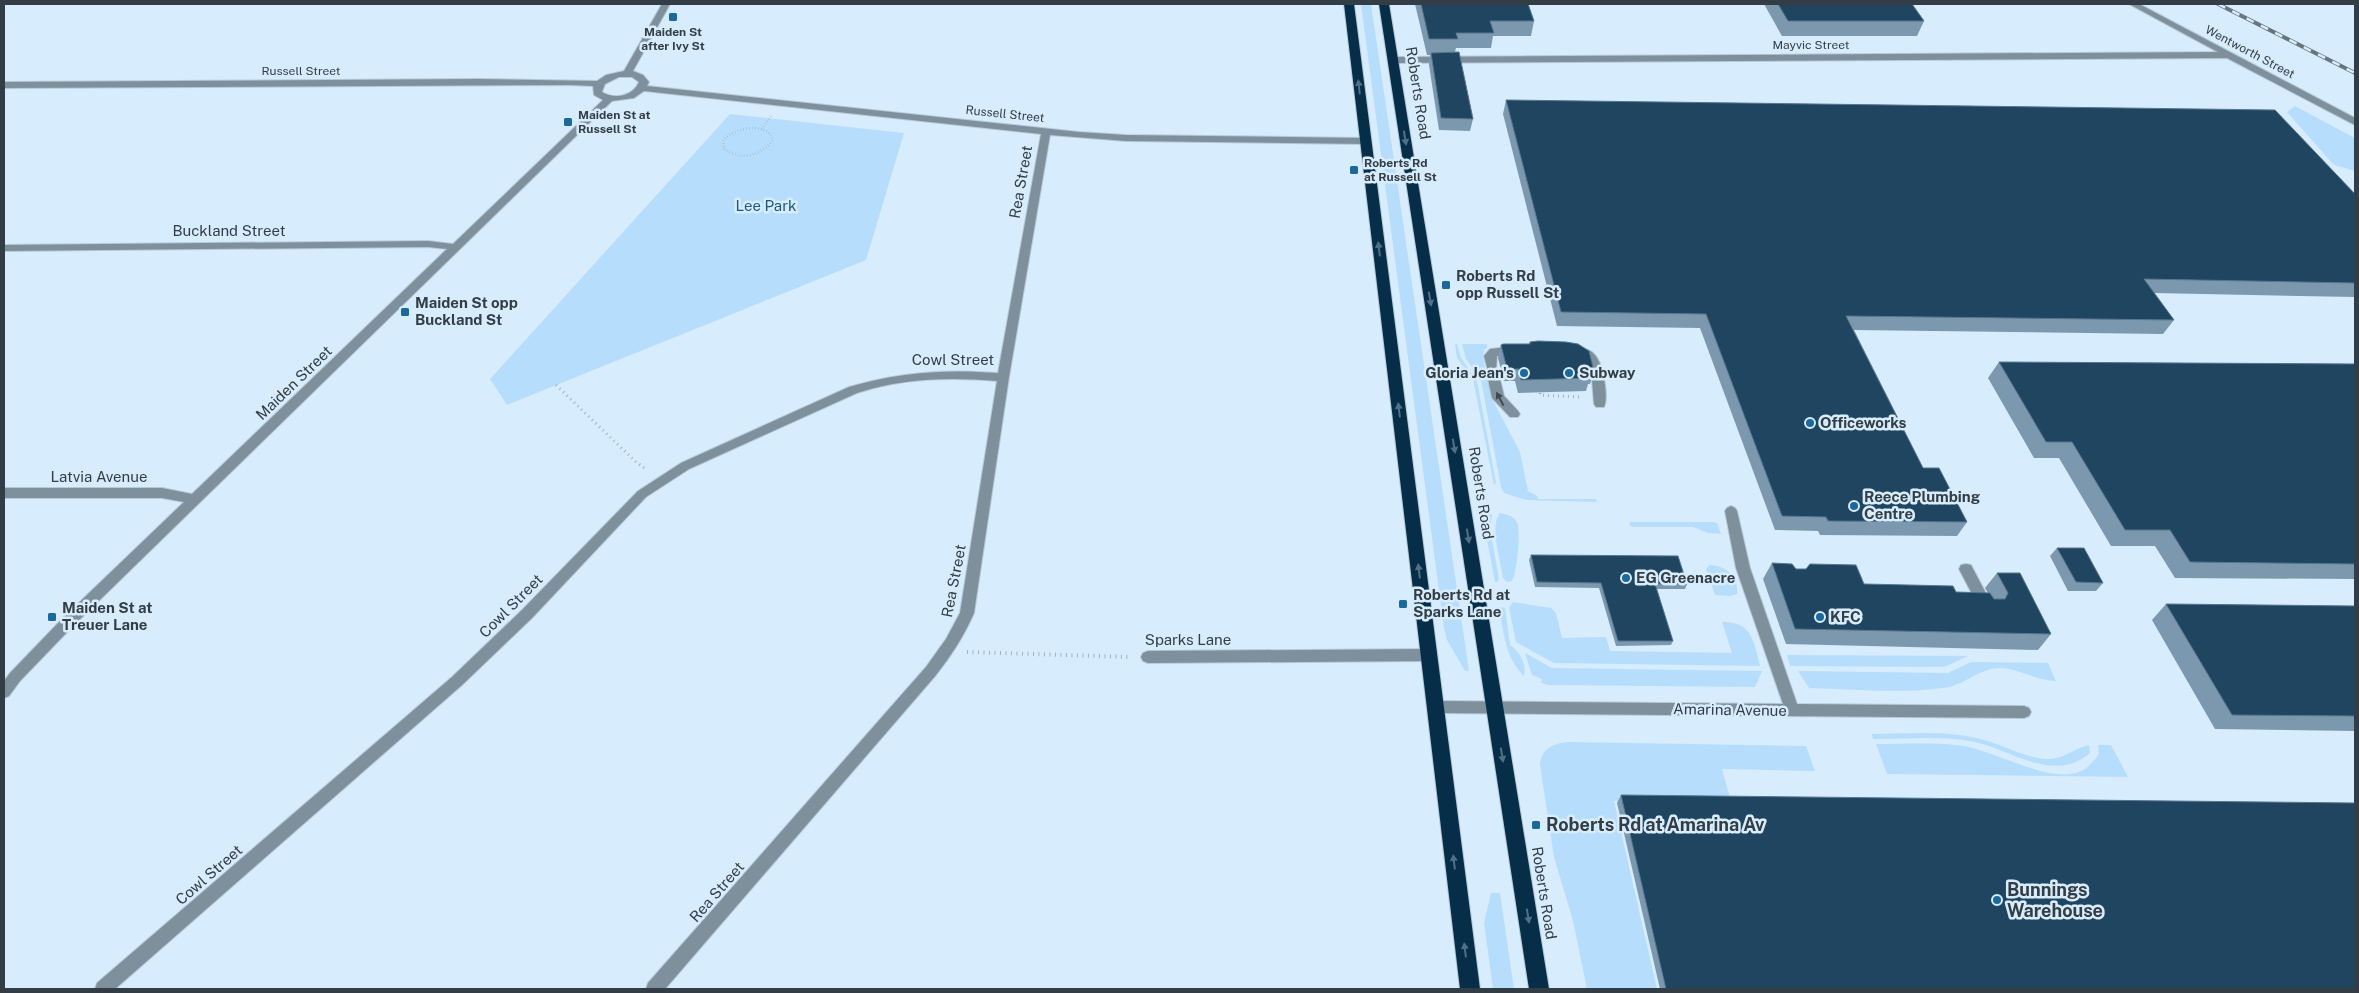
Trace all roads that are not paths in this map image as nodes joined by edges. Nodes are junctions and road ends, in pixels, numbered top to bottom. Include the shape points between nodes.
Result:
1 (666, 4) edge
2 (1349, 4) edge
3 (1384, 4) edge
4 (2133, 4) edge
5 (2229, 55) junction
6 (1392, 60) junction
7 (627, 74) junction
8 (599, 84) junction
9 (4, 86) edge
10 (643, 88) junction
11 (609, 99) junction
12 (2355, 122) edge
13 (1046, 131) junction
14 (1365, 141) junction
15 (455, 247) junction
16 (4, 248) edge
17 (1532, 350) edge
18 (1560, 350) edge
19 (1003, 377) junction
20 (1600, 404) dead end
21 (1514, 414) dead end
22 (4, 493) edge
23 (194, 499) junction
24 (1731, 511) dead end
25 (1966, 569) dead end
26 (1987, 609) edge
27 (1430, 655) junction
28 (1148, 657) road end
29 (4, 692) edge
30 (1437, 707) junction
31 (1494, 707) junction
32 (1792, 710) junction
33 (2024, 712) dead end
34 (103, 989) edge
35 (654, 989) edge
36 (1470, 989) edge
37 (1539, 989) edge

1 - 7 street
14 -> 2 highway
3 - 6 highway, Roberts Road
4 - 5 street, Wentworth Street
5 - 6 street, Mayvic Street
5 - 12 street, Wentworth Street
6 -> 31 highway, Roberts Road
7 - 8 street via 609,77
7 - 10 street via 642,78
8 - 9 street, Russell Street
8 - 11 street via 597,93
10 - 11 street via 629,96
10 - 13 street, Russell Street
11 - 15 street, Maiden Street
13 - 14 street, Russell Street via 1126,138
13 - 19 street, Rea Street
27 -> 14 highway
15 - 16 street, Buckland Street via 428,244
15 - 23 street, Maiden Street
21 -> 17 street via 1498,398 1490,356 1497,350
18 - 20 street via 1579,351 1590,357 1601,394
19 - 34 street, Cowl Street via 918,375 877,382 852,390 661,480 625,511 527,614 457,681
19 - 35 street, Rea Street via 966,613 958,635
22 - 23 street, Latvia Avenue via 162,493
23 - 29 street, Maiden Street via 42,648
24 - 32 street via 1743,568
25 - 26 street
27 - 28 street, Sparks Lane
27 - 30 highway
30 - 31 street, Amarina Avenue
36 -> 30 highway
31 - 32 street, Amarina Avenue
31 -> 37 highway, Roberts Road
32 - 33 street, Amarina Avenue

